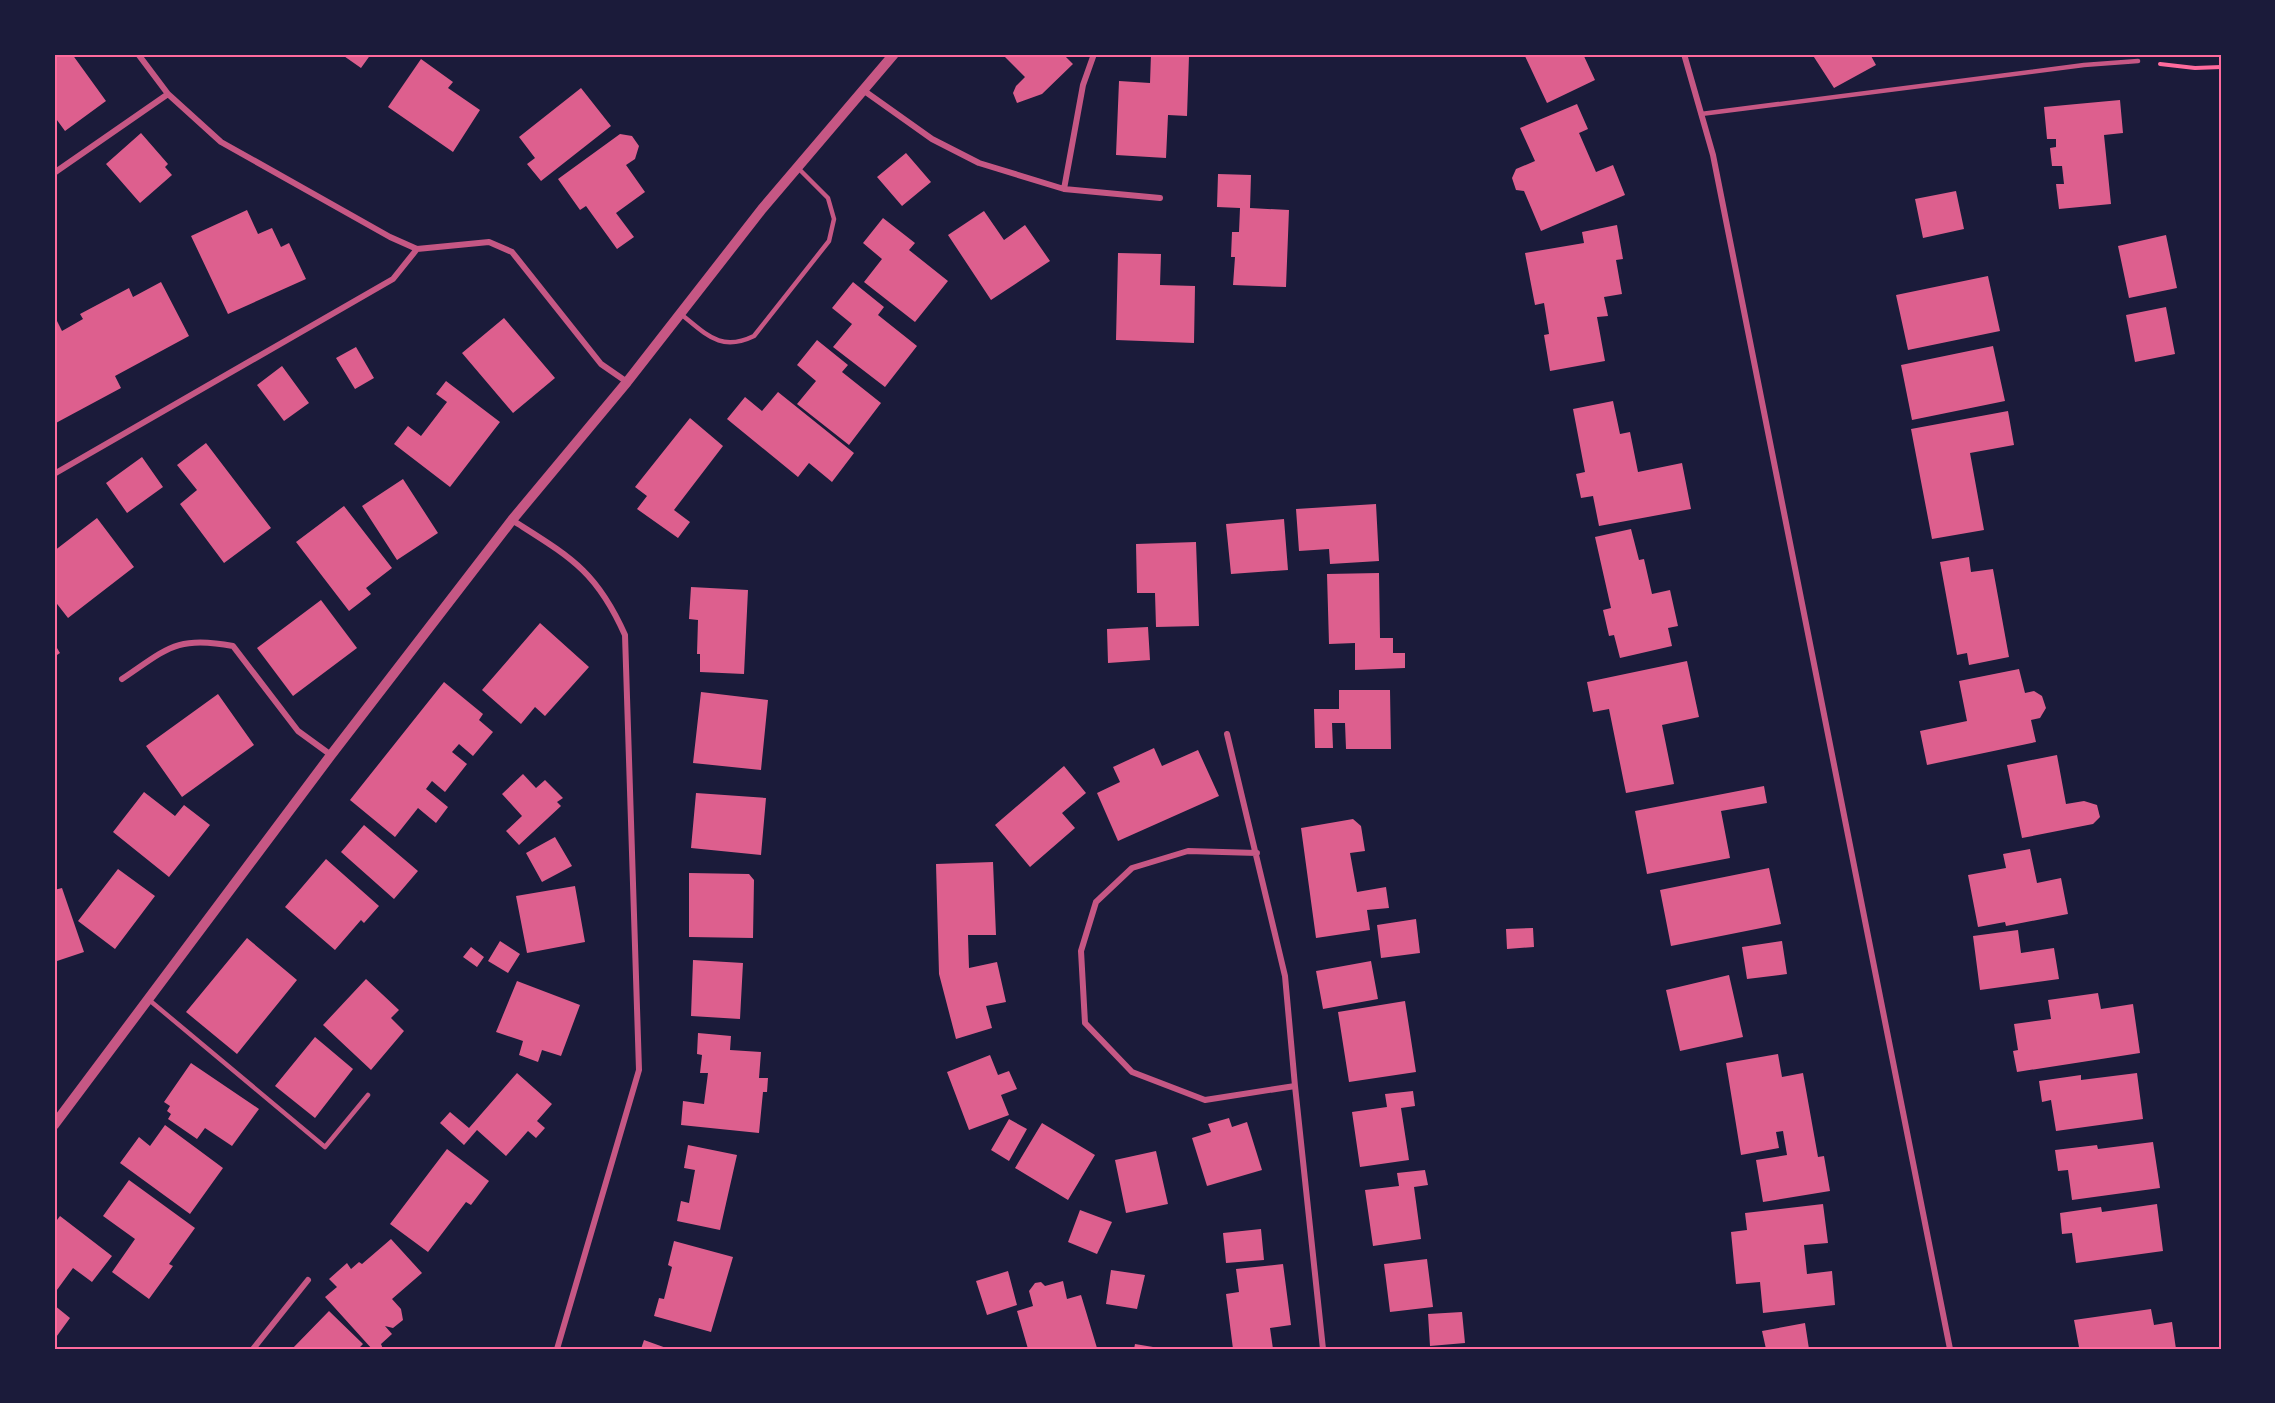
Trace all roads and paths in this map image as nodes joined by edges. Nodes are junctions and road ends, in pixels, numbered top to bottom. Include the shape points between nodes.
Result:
1 (138, 54) edge
2 (894, 54) edge
3 (1094, 54) edge
4 (1684, 54) edge
5 (2138, 62) joint
6 (2221, 67) edge
7 (863, 90) junction
8 (168, 94) junction
9 (1701, 114) junction
10 (797, 168) junction
11 (54, 172) edge
12 (1064, 189) junction
13 (1160, 198) dead end
14 (417, 249) junction
15 (680, 314) junction
16 (627, 382) junction
17 (54, 474) edge
18 (512, 520) junction
19 (122, 678) dead end
20 (1227, 734) dead end
21 (331, 755) junction
22 (1257, 853) junction
23 (148, 999) junction
24 (1295, 1086) junction
25 (368, 1095) dead end
26 (54, 1125) edge
27 (308, 1280) dead end
28 (253, 1349) edge
29 (557, 1349) edge
30 (1323, 1349) edge
31 (1950, 1349) edge

1 - 8 street
2 - 7 street
3 - 12 street via 1083,85
4 - 9 street
5 - 6 path
5 - 9 lane via 2072,66
7 - 10 street
7 - 12 street via 932,140 970,158
8 - 11 street
8 - 14 street via 221,142
9 - 31 street via 1713,155
10 - 15 street
10 - 15 lane via 828,198 834,219 830,241 754,336 742,342 725,343 710,337
12 - 13 street
14 - 16 street via 489,242 512,252 601,364
14 - 17 street via 393,279
15 - 16 street
16 - 18 street
18 - 21 street
18 - 29 street via 566,554 594,578 625,635 639,1070
19 - 21 street via 173,645 206,641 233,646 298,731
20 - 22 street
21 - 23 street
22 - 24 street via 1285,976
22 - 24 street via 1188,850 1132,868 1096,902 1081,951 1085,1023 1132,1072 1204,1100
23 - 25 lane via 325,1147
23 - 26 street
24 - 30 street
27 - 28 street

